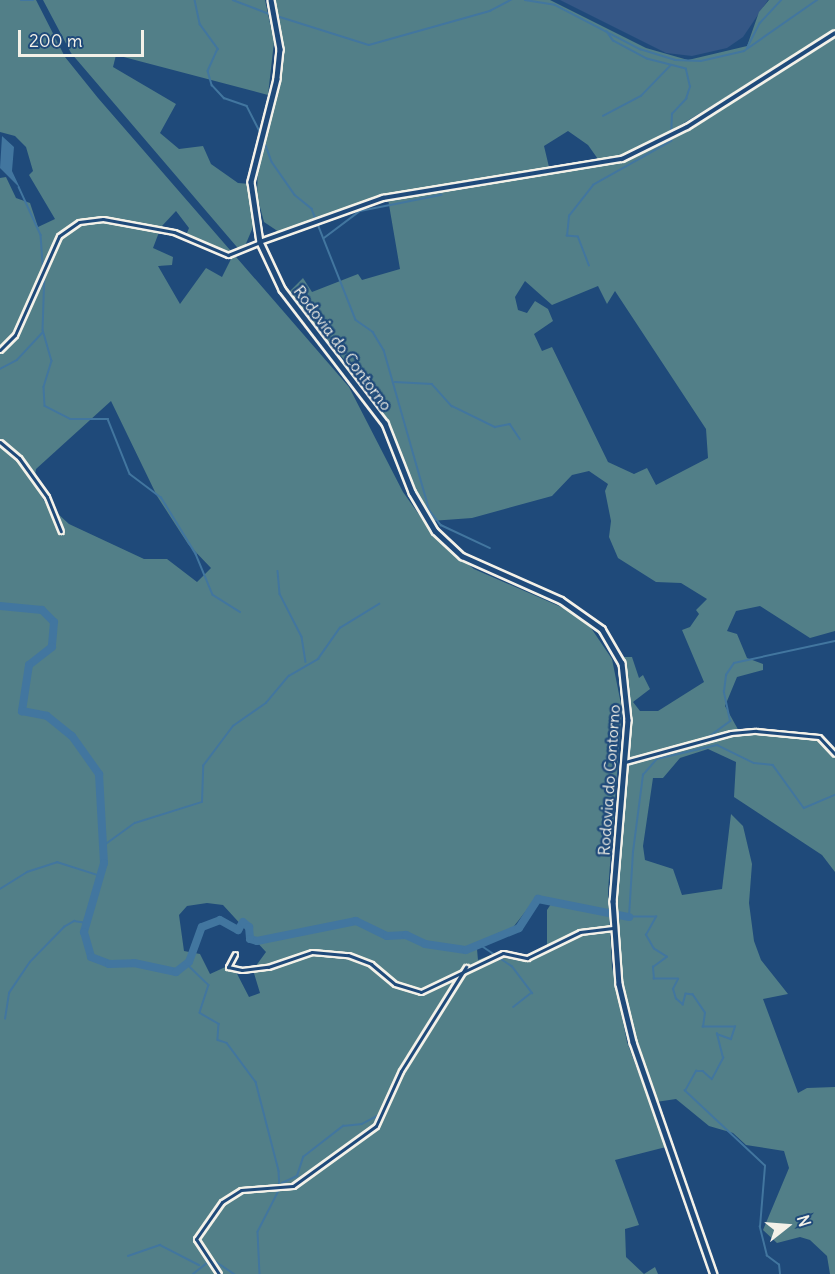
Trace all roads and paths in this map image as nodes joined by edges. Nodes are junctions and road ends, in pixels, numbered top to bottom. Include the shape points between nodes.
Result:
1 (271, 0) edge
2 (835, 33) edge
3 (260, 242) junction
4 (0, 350) edge
5 (0, 442) edge
6 (61, 531) dead end
7 (835, 754) edge
8 (625, 762) junction
9 (613, 928) junction
10 (234, 954) dead end
11 (466, 967) junction
12 (219, 1274) edge
13 (714, 1274) edge

1 - 3 main road, Rodovia do Contorno via 278,22 277,79 251,182
2 - 3 street via 687,127 622,159 383,198
3 - 4 street via 228,255 174,232 103,219 79,222 59,236 15,335
3 - 8 main road, Rodovia do Contorno via 282,289 385,423 412,492 435,531 462,556 561,600 602,629 615,645 627,693
5 - 6 street via 19,458 47,497
7 - 8 street via 819,737 756,731 730,733
8 - 9 main road, Rodovia do Contorno
9 - 11 street via 580,932 527,958 503,953
9 - 13 main road, Rodovia do Contorno via 619,984 633,1042
10 - 11 street via 228,967 242,969 268,968 312,952 348,955 416,992 432,989
11 - 12 street via 401,1071 376,1125 293,1186 235,1191 222,1202 196,1239

